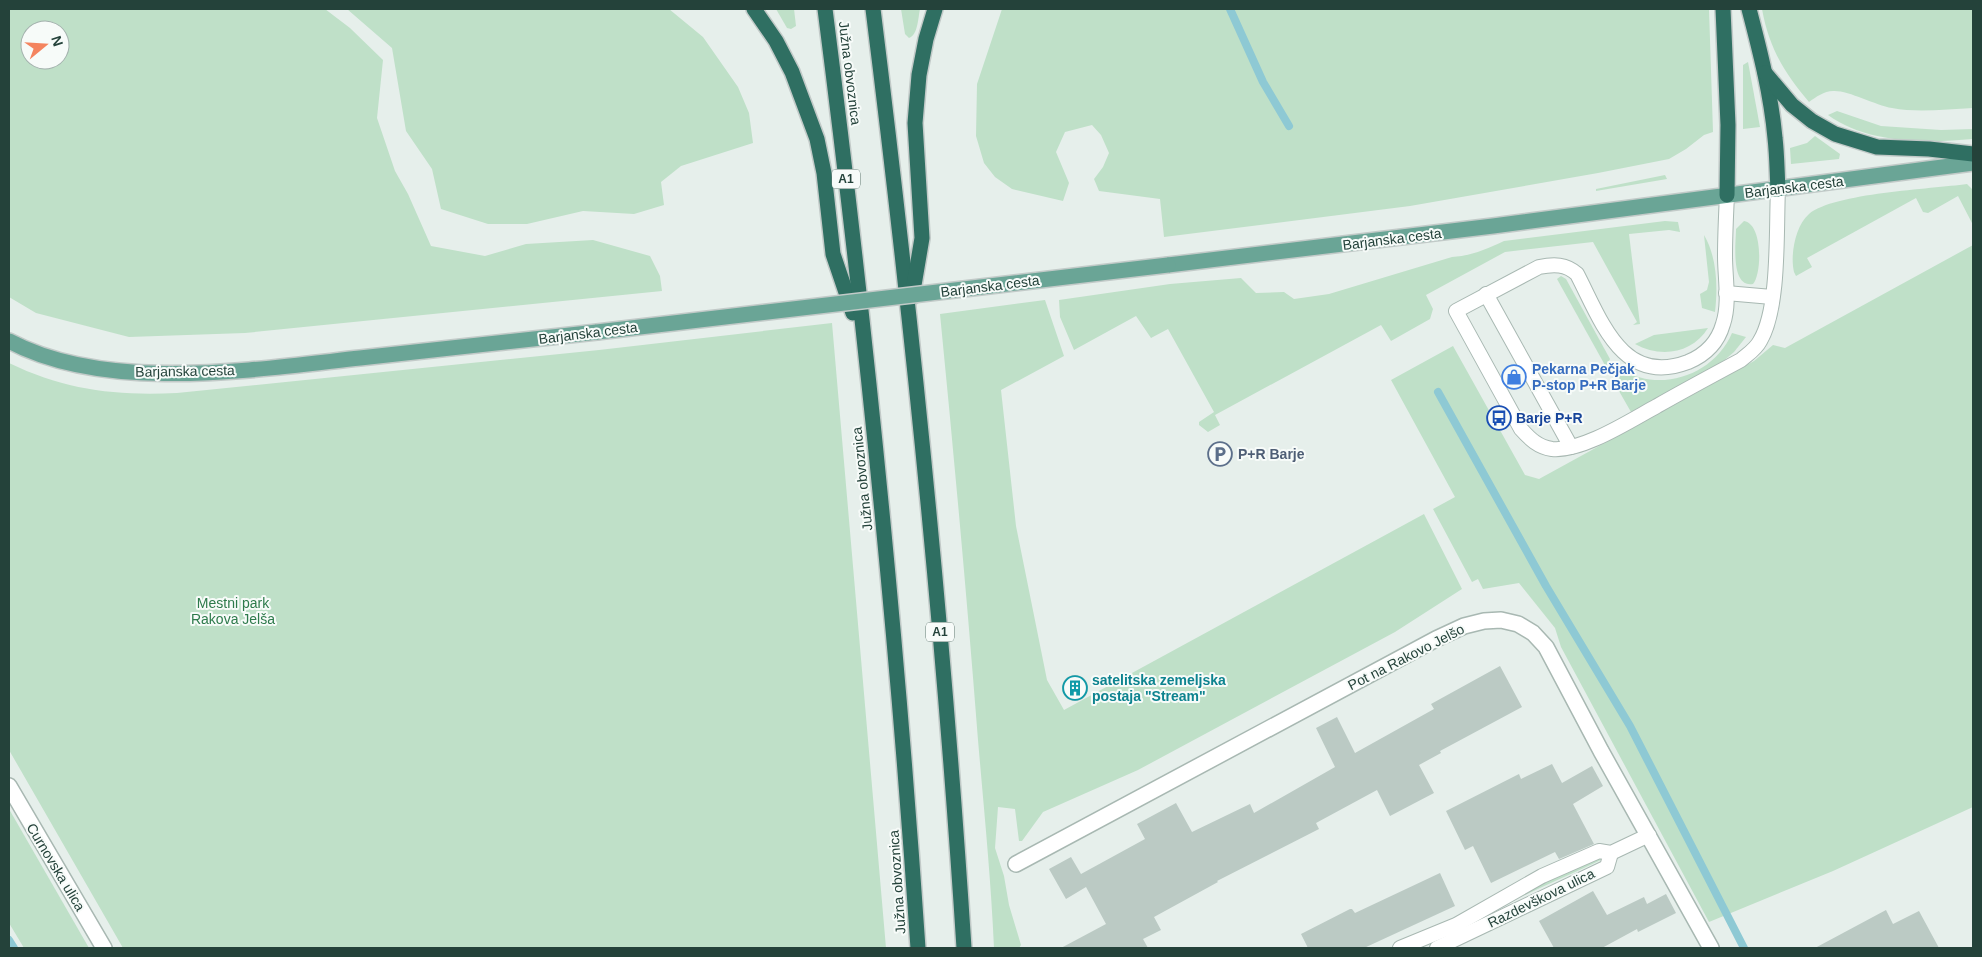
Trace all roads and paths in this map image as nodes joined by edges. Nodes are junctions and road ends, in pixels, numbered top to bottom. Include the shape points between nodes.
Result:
1 (754, 9) edge
2 (825, 9) edge
3 (873, 9) edge
4 (936, 9) edge
5 (1723, 9) edge
6 (1749, 9) edge
7 (1765, 73) junction
8 (1973, 154) edge
9 (1973, 162) edge
10 (1778, 189) junction
11 (1727, 195) junction
12 (1726, 293) junction
13 (1486, 294) junction
14 (1772, 297) junction
15 (909, 316) junction
16 (9, 341) edge
17 (865, 349) junction
18 (1571, 447) junction
19 (9, 786) edge
20 (1649, 835) junction
21 (1611, 853) junction
22 (1016, 864) dead end
23 (1459, 930) junction
24 (104, 948) edge
25 (918, 948) edge
26 (964, 948) edge
27 (1400, 948) edge
28 (1437, 948) edge
29 (1711, 948) edge

1 - 17 highway via 792,72 817,139 833,254
2 - 17 highway, Južna obvoznica / A1
3 - 15 highway, A1
4 - 15 highway via 919,75 915,123 922,238
5 - 11 highway via 1728,125
6 - 7 highway
7 - 8 highway via 1792,105 1835,134 1877,147
7 - 10 highway
9 - 10 main road, Barjanska cesta
10 - 11 main road, Barjanska cesta
10 - 14 lane
11 - 12 lane
11 - 16 main road, Barjanska cesta, bridge via 1338,246 282,366 114,372 75,366
12 - 13 lane via 1724,323 1708,350 1667,367 1634,360 1616,346 1571,268 1552,264 1539,267
12 - 14 lane
13 - 18 lane
13 - 18 lane via 1456,311 1526,434 1546,448
14 - 18 lane via 1768,324 1760,341 1741,360 1607,433
15 - 26 highway, A1 via 938,597
17 - 25 highway, Južna obvoznica / A1 via 903,748
19 - 24 street, Curnovska ulica
20 - 21 lane, Razdevškova ulica
20 - 22 street, Pot na Rakovo Jelšo via 1546,647 1533,633 1518,624 1501,620 1464,626 1436,639
20 - 29 street, Pot na Rakovo Jelšo
21 - 23 lane, Razdevškova ulica via 1599,850 1542,876
21 - 23 lane, Razdevškova ulica via 1607,867
23 - 27 lane, Razdevškova ulica
23 - 28 lane, Razdevškova ulica

